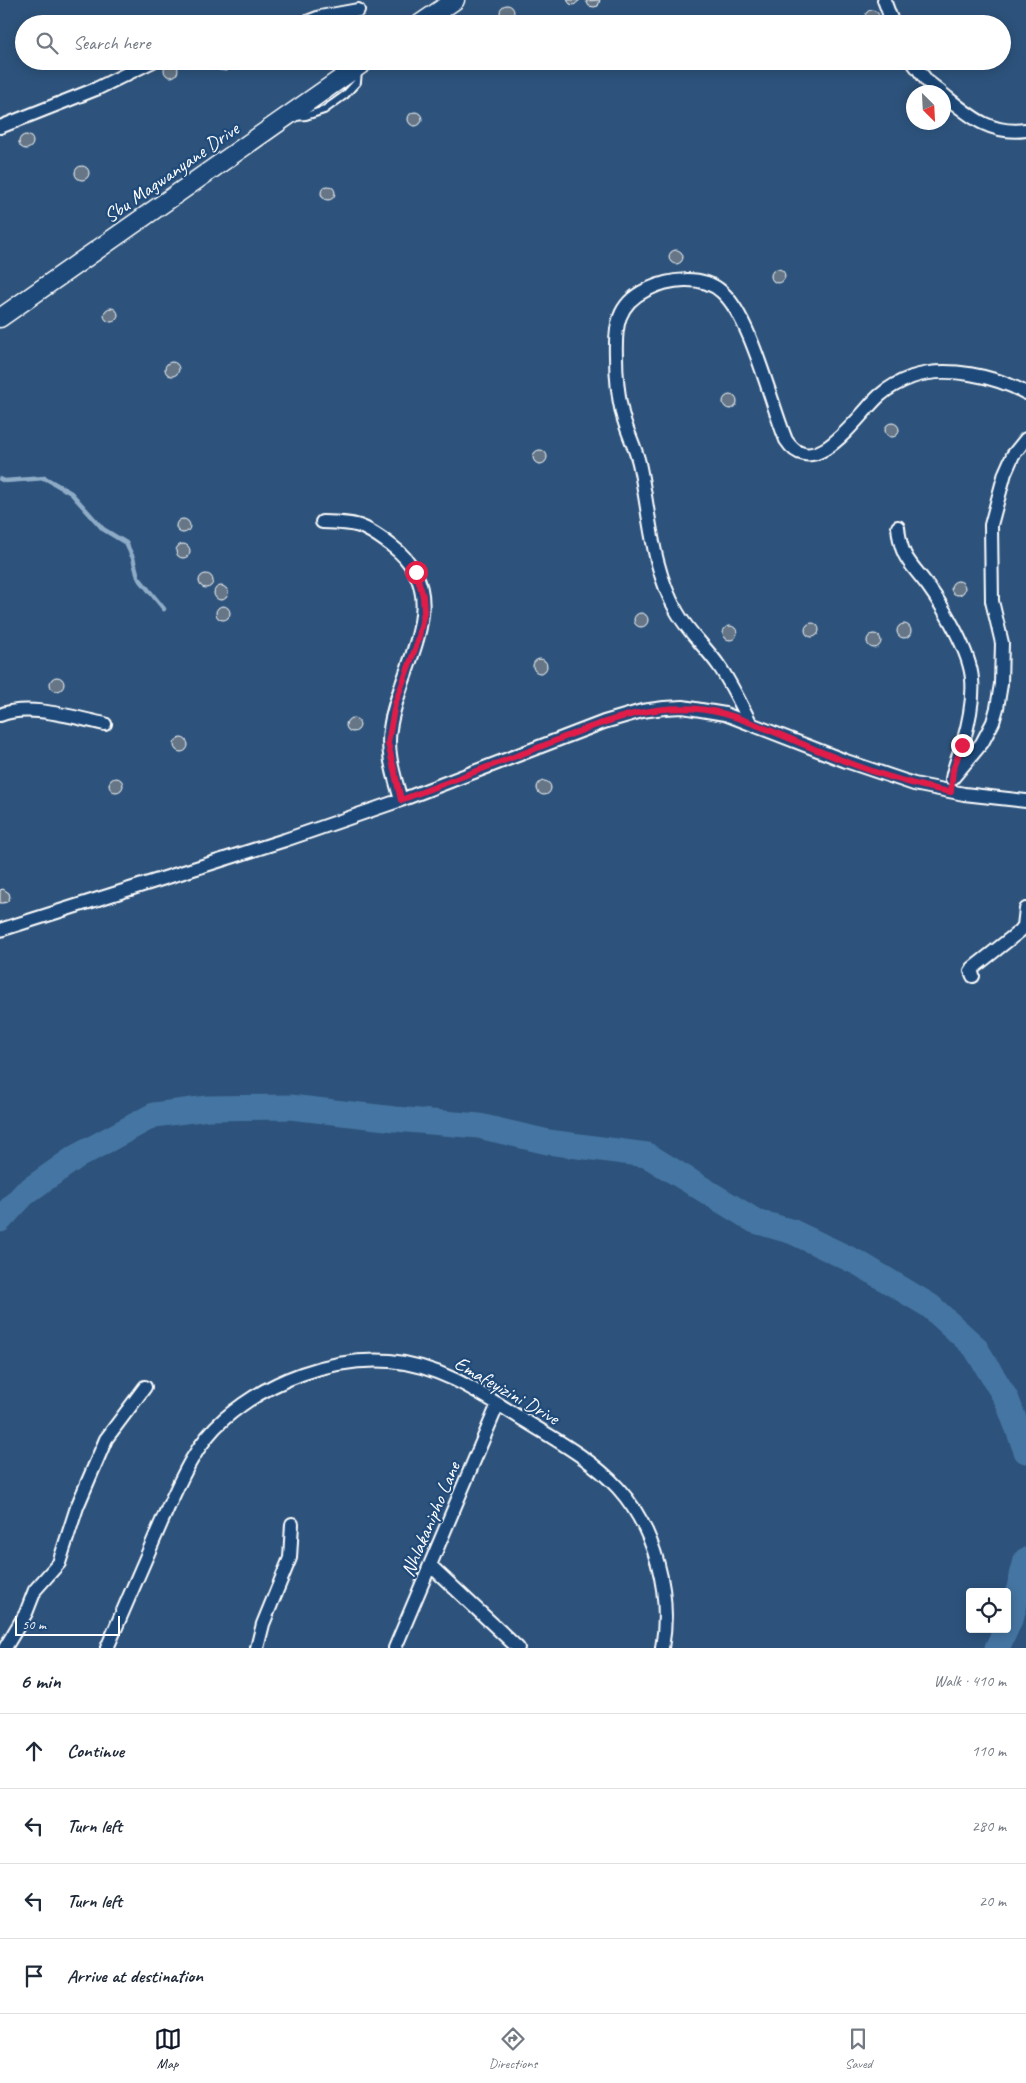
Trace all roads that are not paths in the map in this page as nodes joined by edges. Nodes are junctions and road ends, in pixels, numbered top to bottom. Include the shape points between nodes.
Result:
1 (455, 0) edge
2 (884, 0) edge
3 (358, 10) dead end
4 (331, 15) edge
5 (433, 15) edge
6 (890, 15) edge
7 (134, 70) edge
8 (354, 70) edge
9 (918, 70) edge
10 (931, 85) edge
11 (951, 100) edge
12 (0, 127) edge
13 (1026, 130) edge
14 (0, 318) edge
15 (1026, 393) edge
16 (1026, 439) edge
17 (322, 522) dead end
18 (898, 527) dead end
19 (0, 715) edge
20 (750, 722) junction
21 (105, 724) dead end
22 (951, 785) junction
23 (401, 800) junction
24 (1026, 801) edge
25 (1026, 909) edge
26 (0, 930) edge
27 (973, 976) dead end
28 (144, 1387) dead end
29 (498, 1404) junction
30 (292, 1524) dead end
31 (430, 1566) junction
32 (5, 1648) edge
33 (107, 1648) edge
34 (257, 1648) edge
35 (395, 1648) edge
36 (518, 1648) edge
37 (662, 1648) edge

1 - 5 main road
2 - 6 street
3 - 4 street
7 - 12 street
8 - 14 main road, Sbu Magwanyane Drive
9 - 10 street
11 - 13 street via 987,126 1004,131
15 - 20 street via 976,375 957,372 932,372 912,377 880,395 828,448 810,454 798,453 786,440 746,329 736,309 720,290 693,280 676,280 652,287 627,304 620,315 617,330 619,394 636,452 658,567 677,612 728,678
16 - 22 street via 1013,455 1005,473 991,525 992,601 1002,642 997,708 982,743
17 - 23 street via 354,524 369,529 402,553 420,584 424,612 418,641 395,704 388,743
18 - 22 street via 903,553 929,587 965,650 970,665 973,693 968,727
19 - 21 street via 18,711 41,712
20 - 22 street via 883,775 914,784
20 - 23 street via 706,709 683,707 642,711 604,722
22 - 24 street
23 - 26 street
25 - 27 street via 1022,928 974,968 971,971
28 - 32 street via 106,1439 77,1506 59,1563 34,1590 26,1613
29 - 31 street, Nhlakanipho Lane
29 - 33 street, Emafeyizini Drive via 445,1375 390,1361 349,1363 314,1370 274,1385 247,1401 207,1437 186,1470
29 - 37 street, Emafeyizini Drive via 594,1467 618,1488 630,1504 652,1546 660,1572 666,1608
30 - 34 street via 290,1558 263,1624
31 - 35 street, Nhlakanipho Lane
31 - 36 street

